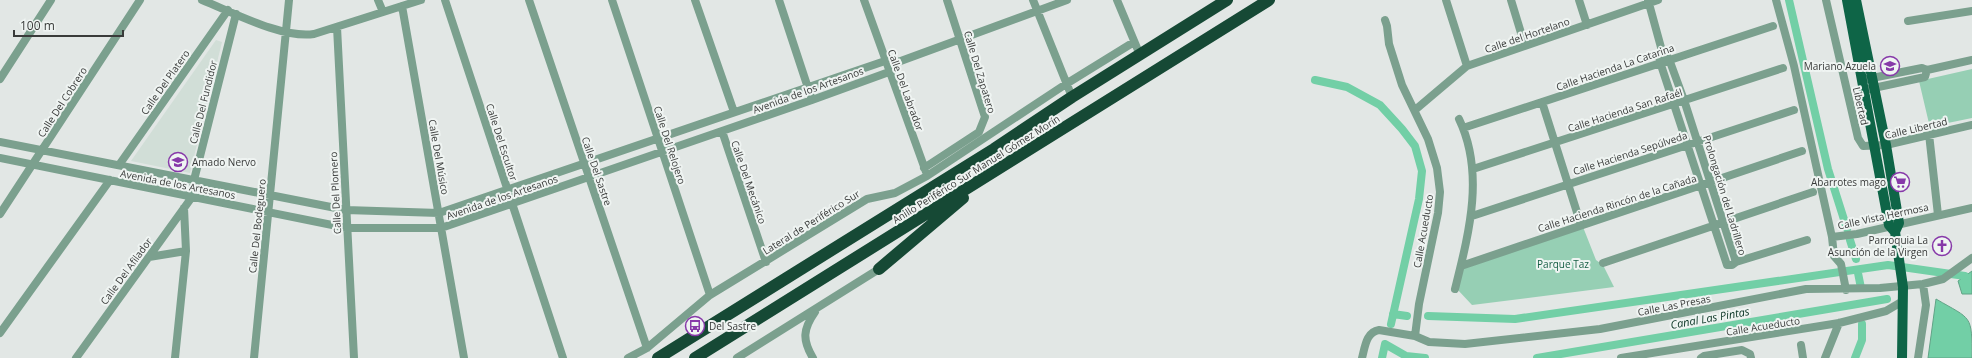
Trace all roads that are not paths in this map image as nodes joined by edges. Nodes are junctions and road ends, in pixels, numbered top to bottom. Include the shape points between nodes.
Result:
1 (51, 0) edge
2 (140, 0) edge
3 (202, 0) edge
4 (289, 0) edge
5 (378, 0) edge
6 (421, 0) edge
7 (445, 0) edge
8 (529, 0) edge
9 (612, 0) edge
10 (695, 0) edge
11 (779, 0) edge
12 (864, 0) edge
13 (947, 0) edge
14 (1033, 0) edge
15 (1067, 0) edge
16 (1118, 0) edge
17 (1227, 0) edge
18 (1269, 0) edge
19 (1446, 0) edge
20 (1511, 0) edge
21 (1579, 0) edge
22 (1658, 0) edge
23 (1776, 0) edge
24 (1826, 0) edge
25 (1847, 0) edge
26 (1856, 0) edge
27 (1648, 2) edge
28 (402, 6) junction
29 (228, 10) junction
30 (1972, 11) edge
31 (383, 12) junction
32 (1037, 12) junction
33 (236, 14) junction
34 (1385, 20) dead end
35 (1908, 21) dead end
36 (1587, 25) junction
37 (1773, 26) dead end
38 (337, 27) junction
39 (1857, 28) junction
40 (286, 33) junction
41 (960, 40) junction
42 (1134, 42) junction
43 (1525, 46) junction
44 (1662, 51) junction
45 (1140, 55) junction
46 (1669, 59) junction
47 (1972, 60) edge
48 (885, 61) junction
49 (898, 62) junction
50 (1660, 62) junction
51 (1467, 66) junction
52 (1783, 68) dead end
53 (889, 72) junction
54 (0, 79) edge
55 (1066, 84) junction
56 (1868, 84) junction
57 (808, 87) junction
58 (1072, 97) junction
59 (812, 100) junction
60 (1684, 100) junction
61 (1542, 102) junction
62 (1674, 104) junction
63 (1415, 110) junction
64 (1794, 110) dead end
65 (734, 112) junction
66 (1458, 119) dead end
67 (1972, 125) edge
68 (1463, 128) junction
69 (722, 131) junction
70 (1929, 134) junction
71 (658, 138) junction
72 (0, 142) edge
73 (1699, 142) junction
74 (1555, 143) junction
75 (1688, 144) junction
76 (1886, 145) junction
77 (1863, 146) joint
78 (1874, 146) junction
79 (42, 150) junction
80 (1802, 151) dead end
81 (662, 152) junction
82 (0, 158) edge
83 (584, 163) junction
84 (32, 165) junction
85 (119, 165) junction
86 (1473, 169) junction
87 (996, 170) junction
88 (589, 177) junction
89 (928, 177) junction
90 (110, 180) junction
91 (194, 180) junction
92 (1712, 182) junction
93 (1568, 184) junction
94 (1701, 186) junction
95 (507, 189) junction
96 (1813, 192) dead end
97 (270, 195) junction
98 (192, 197) junction
99 (512, 204) junction
100 (184, 208) junction
101 (1972, 208) edge
102 (346, 210) junction
103 (268, 212) junction
104 (439, 213) junction
105 (0, 214) edge
106 (1938, 215) junction
107 (1472, 216) junction
108 (1725, 222) junction
109 (1581, 225) junction
110 (1715, 226) junction
111 (1894, 227) junction
112 (347, 228) junction
113 (442, 228) junction
114 (1832, 237) junction
115 (1807, 240) dead end
116 (186, 251) junction
117 (148, 257) junction
118 (1972, 258) edge
119 (766, 262) junction
120 (1736, 262) junction
121 (1603, 264) dead end
122 (1461, 266) junction
123 (879, 269) joint
124 (1923, 284) junction
125 (1903, 287) junction
126 (1455, 288) dead end
127 (1846, 290) junction
128 (710, 296) junction
129 (1903, 301) junction
130 (818, 308) junction
131 (1840, 323) junction
132 (0, 333) edge
133 (1415, 336) junction
134 (1801, 345) dead end
135 (647, 348) junction
136 (76, 358) edge
137 (175, 358) edge
138 (254, 358) edge
139 (354, 358) edge
140 (464, 358) edge
141 (563, 358) edge
142 (628, 358) edge
143 (658, 358) edge
144 (695, 358) edge
145 (737, 358) edge
146 (813, 358) edge
147 (1362, 358) edge
148 (1621, 358) edge
149 (1701, 358) edge
150 (1751, 358) edge
151 (1803, 358) edge
152 (1825, 358) edge
153 (1902, 358) edge
154 (1918, 358) edge

1 - 54 street
2 - 79 street, Calle Del Cobrero
3 - 29 street
4 - 40 street, Calle Del Bodeguero
5 - 31 street
6 - 28 street
7 - 95 street, Calle Del Escultor
8 - 83 street, Calle Del Sastre
9 - 71 street, Calle Del Relojero
10 - 65 street
11 - 57 street
12 - 48 street, Calle Del Labrador
13 - 41 street, Calle Del Zapatero
14 - 32 street
15 - 32 street, Avenida de los Artesanos
16 - 42 street
17 - 45 highway, Anillo Periférico Sur Manuel Gómez Morín
18 - 87 highway, Anillo Periférico Sur Manuel Gómez Morín
19 - 51 street
20 - 43 street
21 - 36 street
22 - 27 street, Calle del Hortelano
23 - 114 street via 1797,80
24 - 77 street, Libertad via 1858,138
25 - 39 main road
26 - 39 main road
27 - 36 street, Calle del Hortelano
27 - 44 street, Prolongación del Ladrillero
28 - 31 street
28 - 104 street, Calle Del Músico
29 - 33 street
29 - 85 street, Calle Del Platero
30 - 35 street
31 - 38 street
32 - 41 street, Avenida de los Artesanos
32 - 55 street
33 - 40 street
33 - 91 street, Calle Del Fundidor
34 - 63 street, Calle Acueducto via 1388,44 1402,85
36 - 43 street, Calle del Hortelano
37 - 46 street, Calle Hacienda La Catarina
38 - 40 street via 302,36
38 - 102 street, Calle Del Plomero
39 - 56 main road
40 - 97 street, Calle Del Bodeguero
41 - 49 street, Avenida de los Artesanos
41 - 89 street, Calle Del Zapatero via 984,118 983,125 979,132
42 - 45 street
42 - 55 street, Lateral de Periférico Sur
43 - 51 street, Calle del Hortelano
44 - 46 street, Prolongación del Ladrillero
44 - 50 street, Prolongación del Ladrillero
45 - 58 highway, Anillo Periférico Sur Manuel Gómez Morín
46 - 50 street, Calle Hacienda La Catarina
46 - 60 street, Prolongación del Ladrillero
47 - 56 street via 1927,70 1925,76
48 - 49 street, Avenida de los Artesanos
48 - 53 street, Calle Del Labrador
48 - 57 street, Avenida de los Artesanos
49 - 53 street, Avenida de los Artesanos
50 - 61 street, Calle Hacienda La Catarina
50 - 62 street, Prolongación del Ladrillero
51 - 63 street, Calle del Hortelano
52 - 60 street, Calle Hacienda San Rafaél
53 - 59 street, Avenida de los Artesanos
53 - 89 street, Calle Del Labrador
55 - 58 street
55 - 89 street, Lateral de Periférico Sur
56 - 76 main road
56 - 78 main road
57 - 59 street
57 - 65 street, Avenida de los Artesanos
58 - 89 highway, Anillo Periférico Sur Manuel Gómez Morín via 994,149
59 - 69 street, Avenida de los Artesanos
60 - 62 street, Calle Hacienda San Rafaél
60 - 73 street, Prolongación del Ladrillero
61 - 68 street, Calle Hacienda La Catarina
61 - 74 street
62 - 74 street, Calle Hacienda San Rafaél
62 - 75 street, Prolongación del Ladrillero
63 - 133 street, Calle Acueducto via 1437,168 1440,192
64 - 73 street, Calle Hacienda Sepúlveda
65 - 71 street, Avenida de los Artesanos
66 - 68 street
67 - 70 street, Calle Libertad
68 - 86 street
69 - 81 street, Avenida de los Artesanos
69 - 119 street, Calle Del Mecánico
70 - 76 street, Calle Libertad
70 - 106 street
71 - 81 street, Calle Del Relojero
71 - 83 street, Avenida de los Artesanos
72 - 79 street, Avenida de los Artesanos
73 - 75 street, Calle Hacienda Sepúlveda
73 - 92 street, Prolongación del Ladrillero
74 - 86 street, Calle Hacienda San Rafaél
74 - 93 street
75 - 93 street, Calle Hacienda Sepúlveda
75 - 94 street, Prolongación del Ladrillero
76 - 78 street, Calle Libertad
76 - 111 main road
77 - 78 street, Calle Libertad
78 - 111 main road
79 - 84 street, Calle Del Cobrero
79 - 85 street, Avenida de los Artesanos
80 - 92 street, Calle Hacienda Rincón de la Cañada
81 - 88 street, Avenida de los Artesanos
81 - 128 street, Calle Del Relojero
82 - 84 street, Avenida de los Artesanos
83 - 88 street, Calle Del Sastre
83 - 95 street, Avenida de los Artesanos
84 - 90 street, Avenida de los Artesanos
84 - 105 street, Calle Del Cobrero
85 - 91 street, Avenida de los Artesanos
86 - 107 street
87 - 123 highway
87 - 144 highway, Anillo Periférico Sur Manuel Gómez Morín
88 - 99 street, Avenida de los Artesanos
88 - 135 street, Calle Del Sastre
89 - 119 street, Lateral de Periférico Sur via 895,193 867,199
89 - 143 highway, Anillo Periférico Sur Manuel Gómez Morín
90 - 98 street, Avenida de los Artesanos
90 - 132 street
91 - 97 street, Avenida de los Artesanos
91 - 98 street, Calle Del Fundidor
92 - 94 street, Calle Hacienda Rincón de la Cañada
92 - 108 street, Prolongación del Ladrillero
93 - 107 street, Calle Hacienda Sepúlveda
93 - 109 street
94 - 109 street, Calle Hacienda Rincón de la Cañada
94 - 110 street, Prolongación del Ladrillero
95 - 99 street, Calle Del Escultor
95 - 104 street, Avenida de los Artesanos
96 - 108 street
97 - 102 street, Avenida de los Artesanos
97 - 103 street, Calle Del Bodeguero
98 - 100 street, Calle Del Afilador
98 - 103 street, Avenida de los Artesanos
99 - 113 street, Avenida de los Artesanos
99 - 141 street, Calle Del Escultor
100 - 116 street
100 - 117 street, Calle Del Afilador
101 - 106 street, Calle Vista Hermosa
102 - 104 street, Avenida de los Artesanos
102 - 112 street, Calle Del Plomero
103 - 112 street, Avenida de los Artesanos
103 - 138 street, Calle Del Bodeguero
104 - 113 street, Calle Del Músico
106 - 111 street, Calle Vista Hermosa
107 - 122 street
108 - 110 street
108 - 120 street, Prolongación del Ladrillero
109 - 122 street, Calle Hacienda Rincón de la Cañada
110 - 120 street, Prolongación del Ladrillero via 1727,265
110 - 121 street
111 - 114 street, Calle Vista Hermosa
111 - 125 main road
112 - 113 street, Avenida de los Artesanos
112 - 139 street, Calle Del Plomero
113 - 140 street, Calle Del Músico
114 - 127 street via 1834,256 1841,264
115 - 120 street
116 - 117 street
116 - 137 street
117 - 136 street, Calle Del Afilador
118 - 124 street, Calle Las Presas via 1943,279
119 - 128 street, Lateral de Periférico Sur
122 - 126 street
123 - 130 street
124 - 125 street, Calle Las Presas
124 - 154 street via 1926,305
125 - 127 street, Calle Las Presas
125 - 129 main road
127 - 133 street, Calle Las Presas via 1806,289 1600,329 1465,344 1429,342
128 - 135 street, Lateral de Periférico Sur
129 - 131 street, Calle Acueducto via 1886,311
129 - 153 main road
130 - 145 street
130 - 146 street via 809,321 805,338 806,347
131 - 148 street, Calle Acueducto
131 - 152 street
133 - 147 street, Calle Las Presas via 1373,331 1368,337
134 - 151 street
135 - 142 street, Lateral de Periférico Sur
149 - 150 street via 1742,350 1750,354

